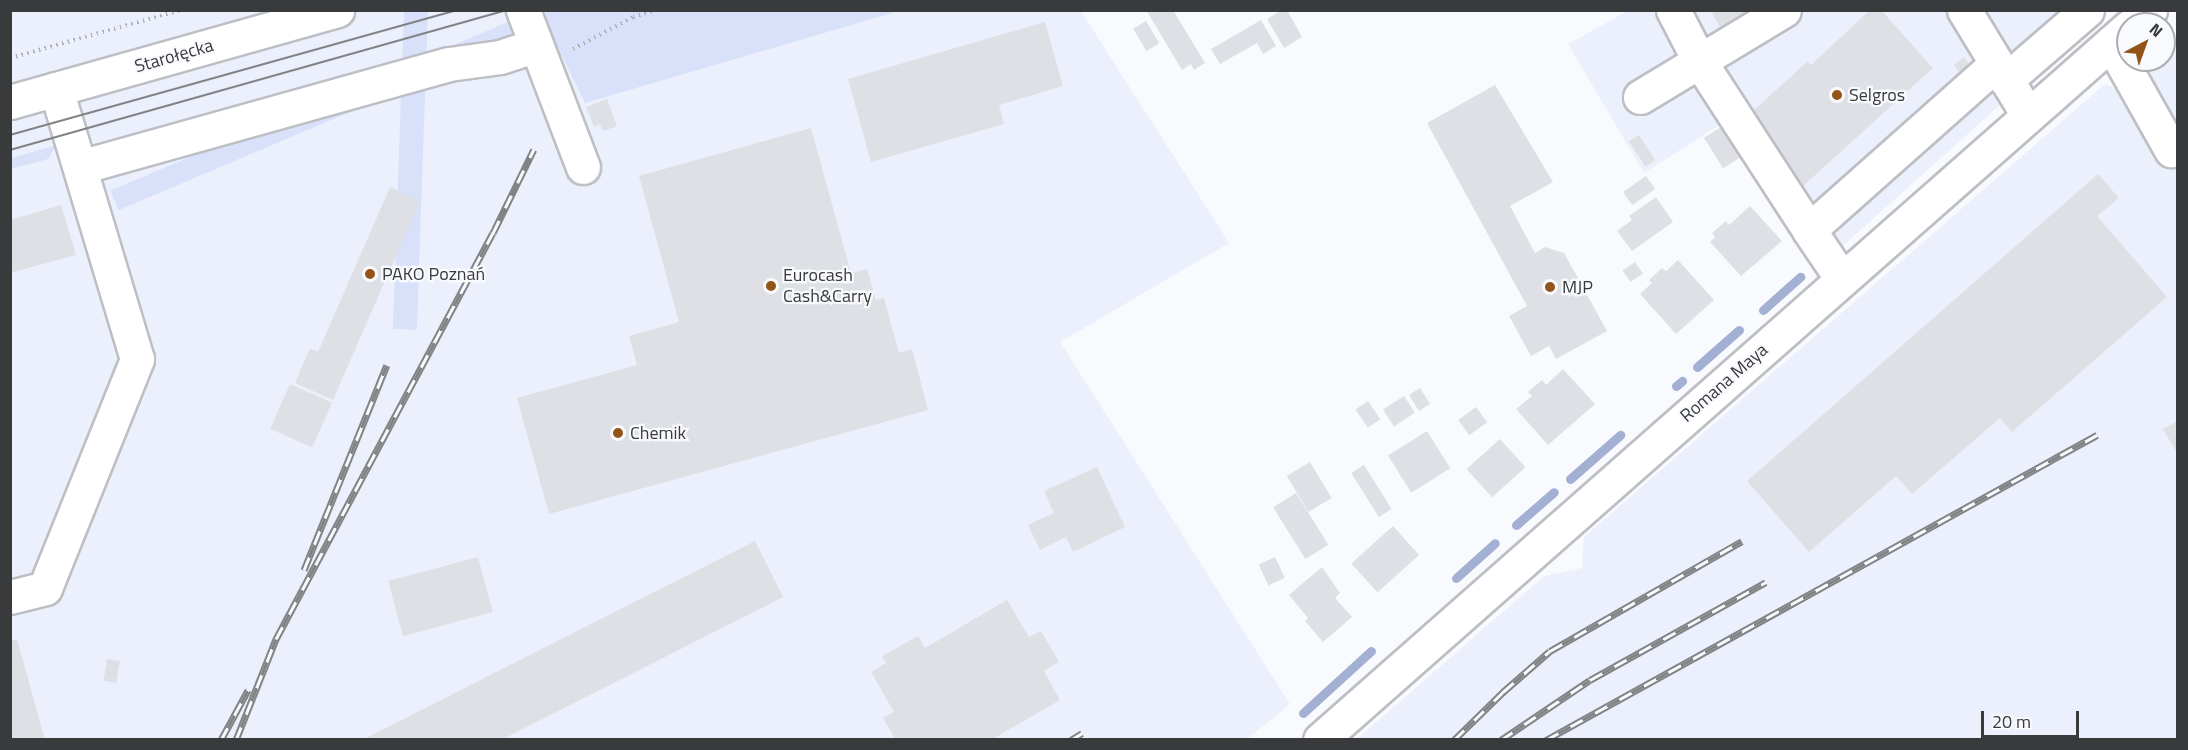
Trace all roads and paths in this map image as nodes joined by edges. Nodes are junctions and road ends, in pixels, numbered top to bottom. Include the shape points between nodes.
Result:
1 (181, 10) edge
2 (337, 10) edge
3 (523, 10) edge
4 (656, 10) edge
5 (1673, 10) edge
6 (1784, 10) edge
7 (1964, 10) edge
8 (2087, 10) edge
9 (2116, 39) edge
10 (539, 54) junction
11 (10, 58) edge
12 (1700, 62) junction
13 (2001, 72) junction
14 (2141, 72) edge
15 (56, 89) junction
16 (1640, 98) dead end
17 (10, 102) edge
18 (2028, 115) junction
19 (2175, 153) edge
20 (80, 167) junction
21 (583, 167) dead end
22 (1809, 231) junction
23 (1842, 279) junction
24 (10, 597) edge
25 (1320, 740) edge

1 - 11 path
2 - 15 street, Starołęcka
3 - 10 street
4 - 10 path via 633,17 592,40
5 - 12 street
6 - 12 street
7 - 13 street
8 - 13 street
9 - 18 street, Romana Maya
10 - 20 street via 449,64
10 - 21 street
12 - 16 street
12 - 22 street
13 - 18 street
13 - 22 street
14 - 19 street
15 - 17 street, Starołęcka
15 - 20 street
18 - 23 street, Romana Maya
20 - 24 street via 137,359 45,588
22 - 23 street
23 - 25 street, Romana Maya

